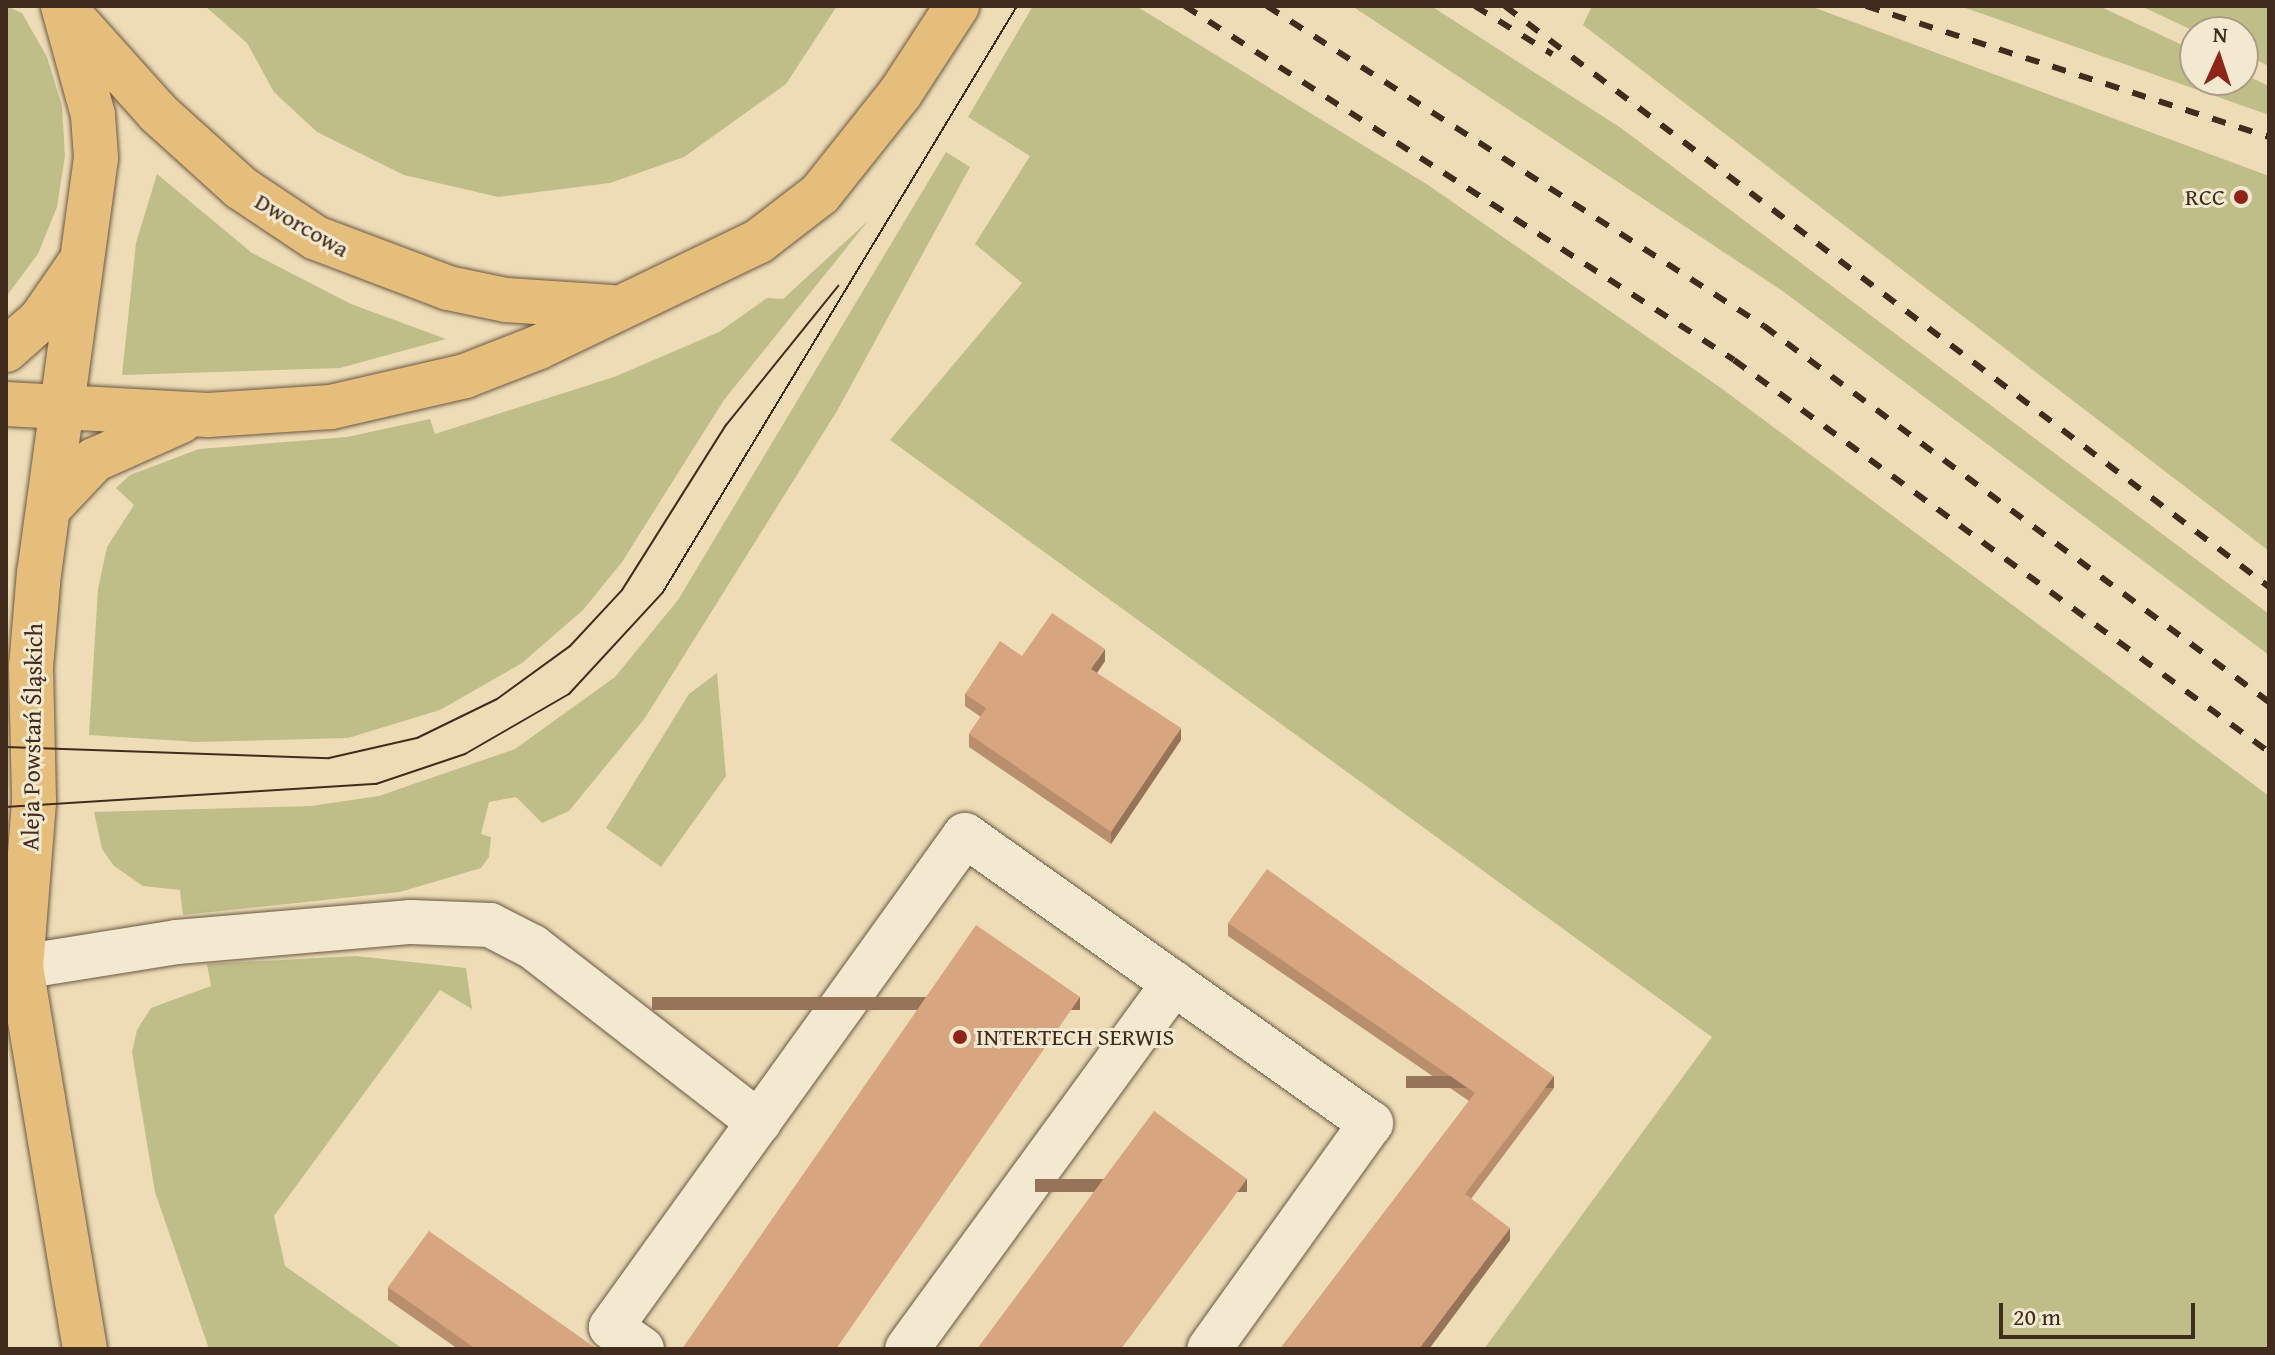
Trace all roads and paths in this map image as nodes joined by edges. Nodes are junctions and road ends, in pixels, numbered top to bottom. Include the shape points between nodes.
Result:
1 (63, 6) edge
2 (957, 6) edge
3 (87, 250) junction
4 (612, 307) junction
5 (6, 350) edge
6 (6, 404) edge
7 (65, 406) junction
8 (208, 415) junction
9 (49, 508) junction
10 (13, 952) edge
11 (1174, 983) junction
12 (759, 1122) junction
13 (85, 1349) edge
14 (642, 1349) edge
15 (907, 1349) edge
16 (1209, 1349) edge

1 - 3 main road, Aleja Powstań Śląskich via 93,115
1 - 4 main road, Dworcowa via 158,113 241,188 316,238 448,288 506,300
2 - 4 main road, Dworcowa via 901,92 820,194 759,241
3 - 5 main road via 58,298
3 - 7 main road, Aleja Powstań Śląskich
4 - 8 main road, Dworcowa via 539,347 419,388 331,407
6 - 7 main road, Dworcowa
7 - 8 main road, Dworcowa
7 - 9 main road, Aleja Powstań Śląskich
8 - 9 main road via 117,445 73,477
9 - 10 main road, Aleja Powstań Śląskich via 31,667 34,802
10 - 12 lane via 411,922 490,925 533,947
10 - 13 main road, Aleja Powstań Śląskich
11 - 12 lane via 965,835
11 - 15 lane
11 - 16 lane via 1371,1123
12 - 14 lane via 611,1327

